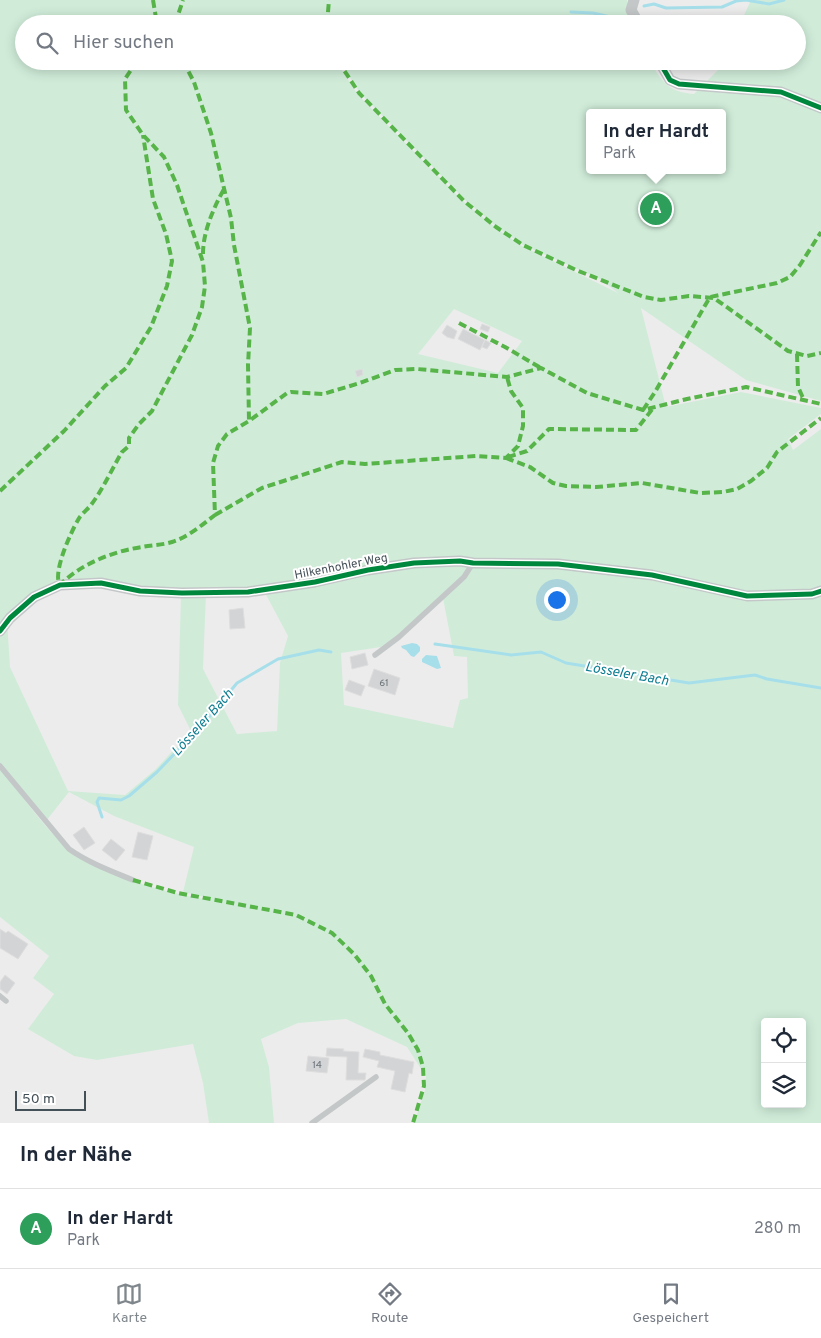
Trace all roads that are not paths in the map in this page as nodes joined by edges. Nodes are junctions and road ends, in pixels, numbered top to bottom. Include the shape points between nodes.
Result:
1 (634, 0) edge
2 (634, 15) edge
3 (664, 70) edge
4 (821, 108) edge
5 (473, 563) junction
6 (821, 591) edge
7 (0, 631) edge
8 (375, 655) dead end
9 (0, 766) edge
10 (133, 880) dead end
11 (0, 996) edge
12 (6, 1001) dead end
13 (376, 1077) dead end
14 (312, 1123) edge

1 - 2 street via 631,10
3 - 4 street via 670,80 679,84 781,92
5 - 6 street, Hilkenhohler Weg via 558,564 652,575 747,596
5 - 7 street, Hilkenhohler Weg via 414,563 248,592 140,591 102,583 60,585 34,597
5 - 8 lane via 464,577
9 - 10 lane via 69,849 104,869
11 - 12 lane
13 - 14 lane

